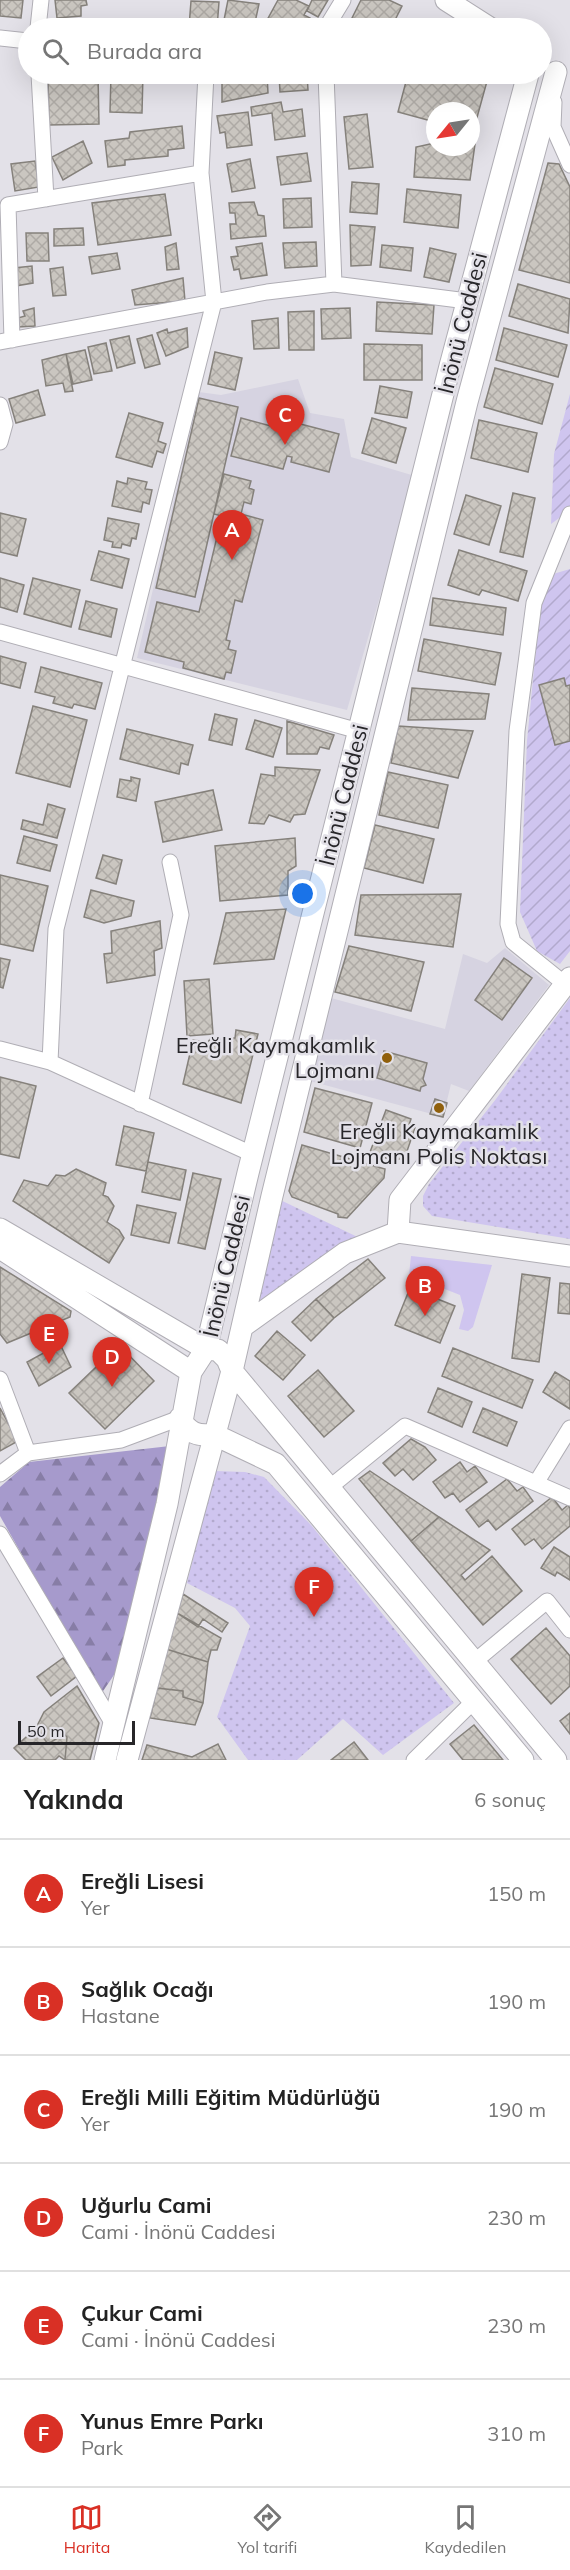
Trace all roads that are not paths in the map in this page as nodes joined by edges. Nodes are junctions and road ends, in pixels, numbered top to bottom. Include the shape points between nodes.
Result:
1 (41, 0) edge
2 (343, 0) edge
3 (446, 0) edge
4 (39, 18) edge
5 (332, 18) edge
6 (474, 18) edge
7 (0, 38) edge
8 (18, 40) edge
9 (559, 72) edge
10 (40, 84) edge
11 (205, 84) edge
12 (326, 84) edge
13 (525, 84) edge
14 (570, 165) edge
15 (201, 173) junction
16 (46, 199) junction
17 (334, 284) junction
18 (467, 301) junction
19 (214, 302) junction
20 (6, 341) edge
21 (0, 405) edge
22 (0, 442) edge
23 (570, 514) edge
24 (0, 632) edge
25 (123, 665) junction
26 (359, 731) junction
27 (170, 862) dead end
28 (568, 982) edge
29 (0, 1049) edge
30 (50, 1062) junction
31 (140, 1104) junction
32 (252, 1154) junction
33 (0, 1229) edge
34 (398, 1232) junction
35 (0, 1248) edge
36 (570, 1256) edge
37 (242, 1327) junction
38 (206, 1349) junction
39 (232, 1371) junction
40 (191, 1372) junction
41 (0, 1378) edge
42 (180, 1418) junction
43 (570, 1428) edge
44 (213, 1434) junction
45 (28, 1454) junction
46 (0, 1473) edge
47 (536, 1483) junction
48 (329, 1488) junction
49 (570, 1498) edge
50 (0, 1534) edge
51 (569, 1627) edge
52 (474, 1662) junction
53 (474, 1701) junction
54 (114, 1724) junction
55 (105, 1760) edge
56 (127, 1760) edge
57 (414, 1760) edge
58 (523, 1760) edge
59 (556, 1760) edge

1 - 4 street
2 - 5 street
3 - 6 main road
7 - 8 street
9 - 14 street via 553,127
9 - 37 main road via 467,402
10 - 16 street
11 - 15 street
12 - 17 street
13 - 18 main road, İnönü Caddesi
15 - 16 street
15 - 19 street
16 - 20 street via 8,205
17 - 18 street
17 - 19 street
18 - 26 main road, İnönü Caddesi
19 - 20 street
19 - 25 street
21 - 22 street via 5,424
23 - 28 street via 534,603 517,731 508,924 513,942
24 - 25 street
25 - 26 street
25 - 30 street via 56,928
26 - 32 main road, İnönü Caddesi
27 - 31 street via 181,915
28 - 34 main road via 400,1200
29 - 30 street
30 - 31 street
31 - 32 street
32 - 38 main road, İnönü Caddesi
33 - 38 main road
34 - 36 main road
34 - 37 main road via 345,1253
35 - 40 main road
37 - 39 main road
38 - 39 main road via 218,1350
38 - 40 main road, İnönü Caddesi
39 - 44 main road
39 - 48 main road
40 - 42 main road, İnönü Caddesi
41 - 45 street
42 - 44 main road via 194,1433
42 - 45 street via 121,1440
42 - 54 main road, İnönü Caddesi via 167,1504
43 - 47 street
44 - 53 main road via 276,1464
44 - 56 main road
45 - 46 street
47 - 48 street via 405,1426
47 - 49 street
48 - 52 main road
50 - 54 street
51 - 52 street via 547,1601
52 - 59 main road
53 - 57 street
53 - 58 main road
54 - 55 main road, İnönü Caddesi

